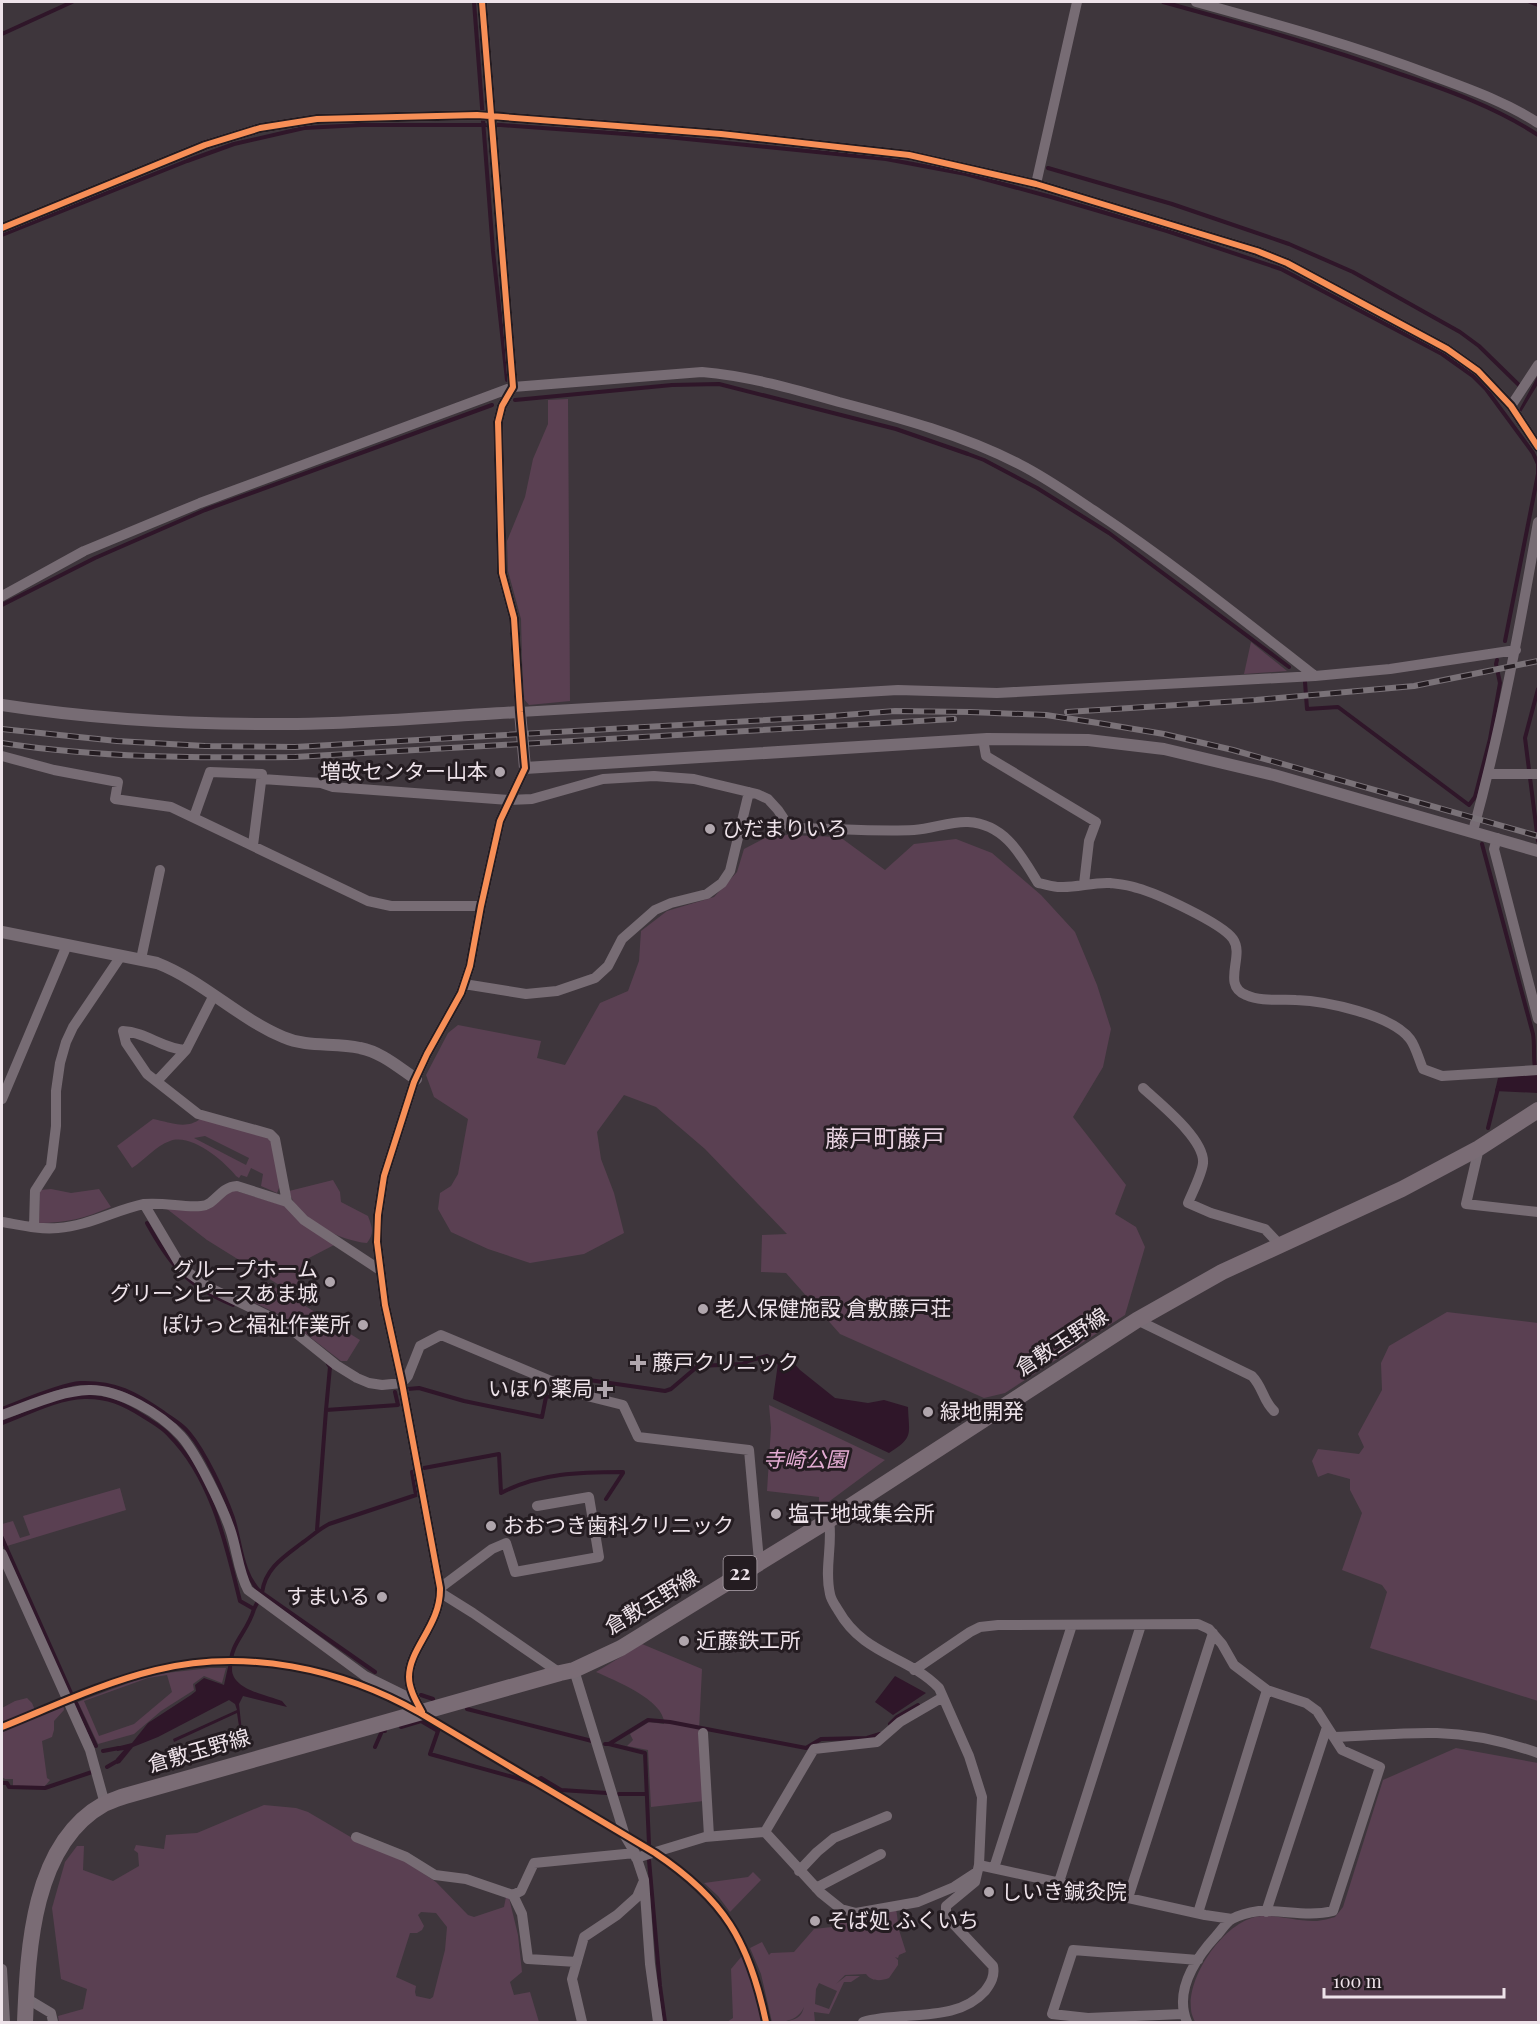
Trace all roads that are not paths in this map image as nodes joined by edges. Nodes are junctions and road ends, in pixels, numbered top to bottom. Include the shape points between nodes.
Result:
1 (482, 2) edge
2 (1077, 2) edge
3 (1196, 2) edge
4 (488, 119) junction
5 (1539, 123) edge
6 (1036, 184) junction
7 (2, 228) edge
8 (1539, 365) edge
9 (513, 387) junction
10 (1516, 413) junction
11 (1539, 447) edge
12 (1539, 522) edge
13 (2, 596) edge
14 (1516, 650) junction
15 (1315, 676) junction
16 (2, 705) edge
17 (520, 712) junction
18 (982, 739) junction
19 (2, 756) edge
20 (525, 768) junction
21 (1533, 773) edge
22 (1489, 774) junction
23 (262, 779) junction
24 (749, 792) junction
25 (509, 800) junction
26 (194, 816) junction
27 (1473, 831) junction
28 (1497, 838) junction
29 (253, 845) junction
30 (1539, 851) edge
31 (160, 870) dead end
32 (1084, 884) junction
33 (481, 906) junction
34 (2, 933) edge
35 (67, 945) junction
36 (121, 956) junction
37 (141, 960) junction
38 (464, 984) junction
39 (214, 995) junction
40 (1539, 1019) edge
41 (186, 1050) junction
42 (1536, 1070) edge
43 (416, 1078) junction
44 (157, 1081) junction
45 (1143, 1088) dead end
46 (2, 1099) edge
47 (1539, 1110) edge
48 (1479, 1148) junction
49 (287, 1202) junction
50 (144, 1204) junction
51 (1539, 1212) edge
52 (2, 1222) edge
53 (34, 1227) junction
54 (1280, 1245) junction
55 (380, 1270) junction
56 (1137, 1320) junction
57 (402, 1383) junction
58 (1274, 1411) dead end
59 (2, 1415) edge
60 (537, 1506) dead end
61 (829, 1520) junction
62 (2, 1554) edge
63 (759, 1561) junction
64 (440, 1590) junction
65 (1141, 1624) junction
66 (1072, 1625) junction
67 (1213, 1634) junction
68 (914, 1670) junction
69 (567, 1672) junction
70 (1268, 1690) junction
71 (944, 1697) junction
72 (419, 1706) junction
73 (1328, 1727) junction
74 (703, 1733) dead end
75 (1334, 1737) junction
76 (1539, 1753) edge
77 (105, 1804) junction
78 (887, 1816) dead end
79 (765, 1832) junction
80 (709, 1836) junction
81 (356, 1837) dead end
82 (881, 1854) dead end
83 (635, 1856) junction
84 (978, 1868) junction
85 (994, 1868) junction
86 (799, 1871) junction
87 (644, 1880) junction
88 (1059, 1882) junction
89 (816, 1888) junction
90 (513, 1895) junction
91 (1128, 1898) junction
92 (1266, 1912) junction
93 (1198, 1913) junction
94 (1232, 1919) junction
95 (1197, 1960) junction
96 (577, 1962) junction
97 (2, 1969) edge
98 (26, 1998) junction
99 (1185, 2018) edge
100 (4, 2022) edge
101 (25, 2022) edge
102 (53, 2022) edge
103 (582, 2022) edge
104 (658, 2022) edge
105 (864, 2022) edge

1 - 4 street
2 - 6 street
3 - 5 street via 1397,62 1471,90
4 - 6 street via 721,135 909,155
4 - 7 street via 317,119 260,128 205,145
4 - 9 street
6 - 10 street via 1287,263 1447,349 1478,370
8 - 10 street via 1523,389
9 - 13 street via 200,503 84,551
9 - 15 street via 702,372 732,374 902,419 969,442 1020,465 1138,539
9 - 17 street via 498,422 502,573 514,618
10 - 11 street
12 - 14 street
14 - 15 street
14 - 22 street
15 - 17 street via 997,693 898,690
16 - 17 street via 130,719 236,724
17 - 20 street
18 - 20 street
18 - 27 street via 1088,740 1164,749 1274,775
18 - 32 street via 986,756 1096,822 1089,841
19 - 26 street via 118,782 116,799 171,807
20 - 25 street
21 - 22 street
22 - 27 street
23 - 25 street
23 - 26 street via 262,774 210,772
23 - 29 street
24 - 25 street via 694,779 654,776 603,779 532,799
24 - 32 street via 768,800 790,828 915,830 967,822 980,824 1015,845 1038,883 1060,887
24 - 38 street via 730,871 722,883 707,894 655,910 622,939 608,966 595,978 557,991 526,994
25 - 33 street via 500,821
26 - 29 street
27 - 28 street
28 - 30 street
28 - 40 street via 1494,849
29 - 33 street via 368,901 391,906
31 - 37 street
32 - 42 street via 1136,887 1186,909 1228,932 1234,941 1237,990 1256,998 1342,1006 1374,1017 1398,1028 1410,1040 1423,1069 1430,1073 1442,1076
33 - 38 street
34 - 35 street
35 - 36 street
35 - 46 street
36 - 37 street
36 - 53 street via 66,1042 56,1091 51,1166 35,1191
37 - 39 street via 178,971
38 - 43 street
39 - 41 street
39 - 43 street via 283,1037 301,1044 361,1048
41 - 44 street
41 - 44 street via 174,1050 123,1031 147,1074
43 - 55 street via 384,1176 378,1215
44 - 49 street via 198,1114 270,1134 275,1139
45 - 54 street via 1185,1127 1200,1150 1203,1163 1188,1203 1265,1229
47 - 48 main road, 倉敷玉野線 / 22
48 - 51 street via 1466,1204
48 - 54 main road, 倉敷玉野線 / 22 via 1402,1189
49 - 50 street via 230,1186 203,1206
49 - 55 street via 304,1220
50 - 53 street via 78,1225
50 - 57 street via 182,1268 210,1288 285,1324 357,1378 369,1383
52 - 53 street
54 - 56 main road, 倉敷玉野線 / 22 via 1222,1272
55 - 57 street
56 - 58 street via 1252,1376 1261,1384 1267,1404
56 - 61 main road, 倉敷玉野線 / 22
57 - 63 street via 420,1346 441,1335 586,1396 623,1405 638,1437 749,1450
57 - 64 street
59 - 72 street via 88,1390 118,1394 155,1415 175,1430 193,1453 230,1528 244,1582 258,1599 365,1676
60 - 64 street via 589,1497 599,1557 515,1572 506,1543 492,1549
61 - 63 main road, 倉敷玉野線 / 22
61 - 68 street via 830,1597 846,1625 870,1646
62 - 77 street via 90,1750
63 - 69 main road, 倉敷玉野線 / 22 via 621,1648
64 - 69 street
64 - 72 street via 435,1619 411,1664 410,1688
65 - 66 street
65 - 67 street via 1198,1624
65 - 88 street
66 - 68 street via 980,1628
66 - 85 street
67 - 70 street via 1234,1665
67 - 91 street
68 - 71 street via 932,1681
69 - 72 main road, 倉敷玉野線 / 22
69 - 83 street
70 - 73 street via 1306,1703
70 - 93 street
71 - 79 street via 900,1722 877,1742 814,1749
71 - 84 street via 982,1797
72 - 77 main road, 倉敷玉野線 / 22
73 - 75 street
73 - 92 street
74 - 80 street
75 - 76 street via 1438,1733 1476,1737
75 - 92 street via 1342,1750 1380,1767 1333,1911
77 - 98 main road, 倉敷玉野線 / 22 via 64,1841 46,1878 31,1940
78 - 86 street via 834,1838
79 - 80 street
79 - 86 street
80 - 83 street
81 - 90 street via 406,1857 435,1875 466,1879
82 - 89 street
83 - 87 street
83 - 90 street via 534,1863 522,1891
84 - 85 street
84 - 89 street via 954,1887 918,1902 856,1913 842,1909
84 - 105 street via 975,1882 946,1906 946,1916 993,1966 992,1982 969,2007 945,2016 876,2018
85 - 88 street
86 - 89 street
87 - 96 street via 637,1897 584,1937
87 - 104 street
88 - 91 street
90 - 96 street via 522,1914 528,1959
91 - 93 street
92 - 94 street
93 - 94 street
94 - 95 street
95 - 99 street via 1183,1993
95 - 99 street via 1073,1950 1052,2014
96 - 103 street via 572,1979
97 - 100 street
98 - 101 main road, 倉敷玉野線 / 22
98 - 102 street via 51,2013

